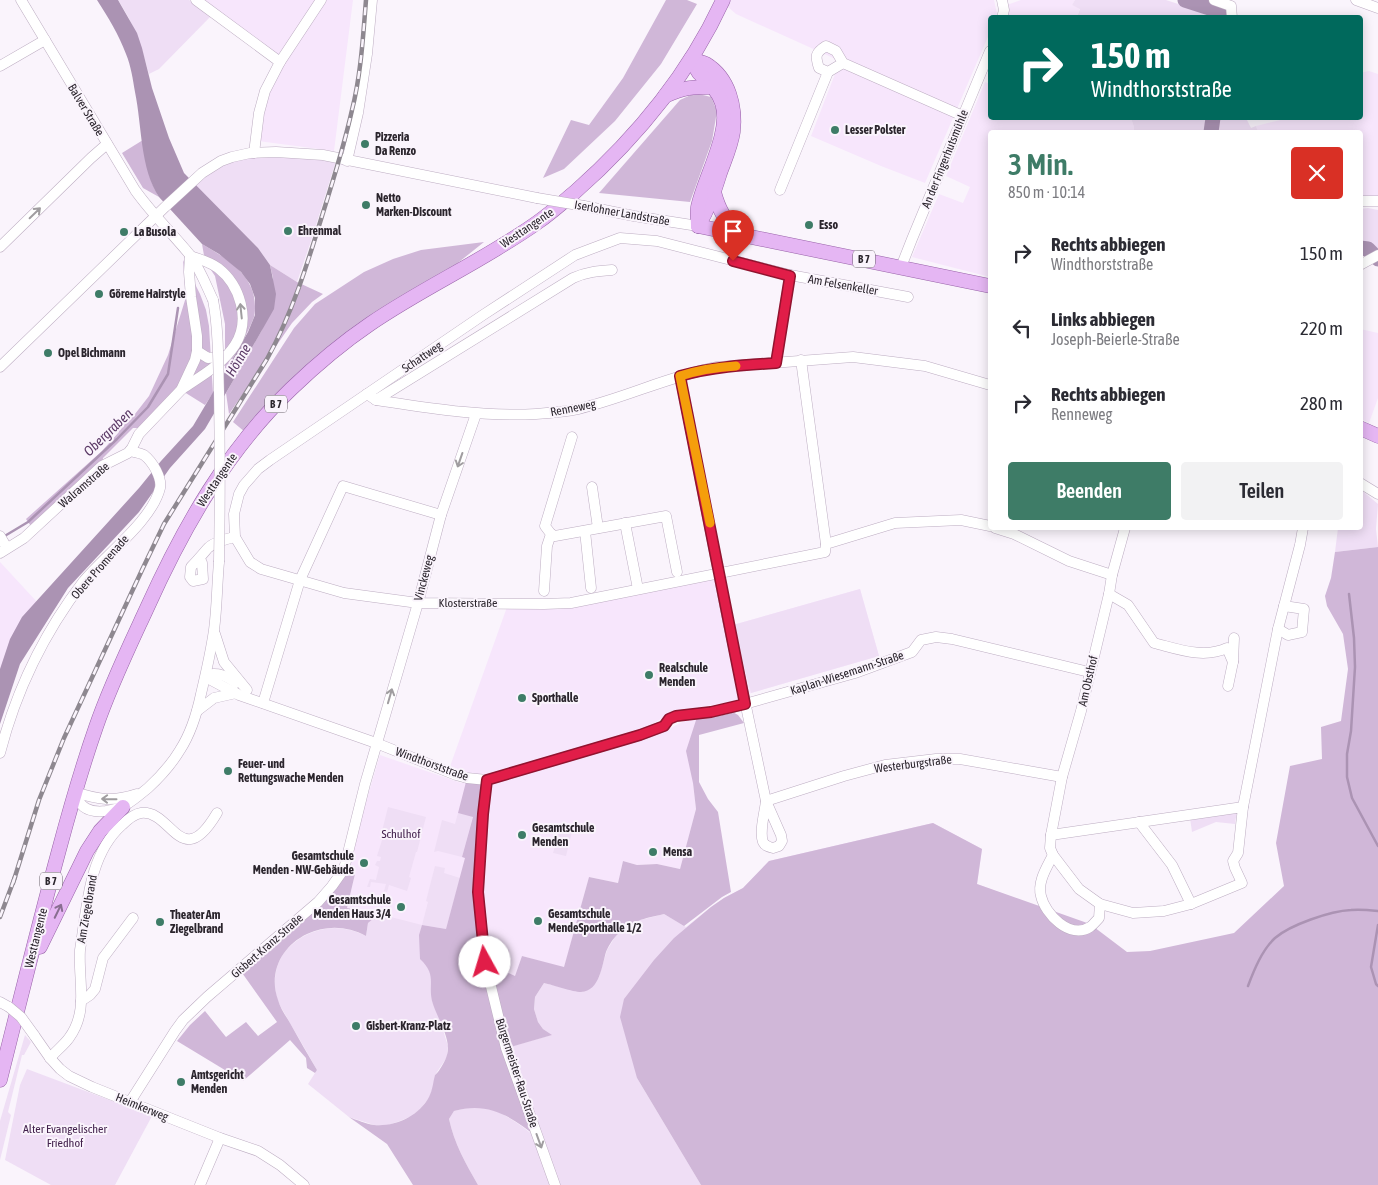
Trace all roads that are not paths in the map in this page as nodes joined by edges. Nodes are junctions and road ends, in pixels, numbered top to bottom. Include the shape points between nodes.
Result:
1 (21, 0) edge
2 (196, 0) edge
3 (321, 0) edge
4 (372, 0) edge
5 (723, 0) edge
6 (1002, 0) edge
7 (1214, 0) edge
8 (1356, 0) edge
9 (1231, 3) edge
10 (1378, 8) edge
11 (1003, 15) edge
12 (45, 40) junction
13 (988, 56) edge
14 (691, 59) junction
15 (280, 62) junction
16 (842, 63) junction
17 (0, 66) edge
18 (828, 72) junction
19 (713, 86) junction
20 (665, 96) junction
21 (963, 116) junction
22 (107, 144) junction
23 (254, 153) junction
24 (348, 161) junction
25 (780, 190) dead end
26 (714, 192) junction
27 (1378, 201) edge
28 (1363, 202) edge
29 (155, 217) junction
30 (698, 226) junction
31 (737, 233) junction
32 (0, 247) edge
33 (575, 255) joint
34 (1378, 255) edge
35 (190, 256) junction
36 (1364, 263) edge
37 (901, 267) junction
38 (612, 270) dead end
39 (790, 276) junction
40 (988, 286) edge
41 (908, 297) dead end
42 (197, 351) junction
43 (226, 356) junction
44 (801, 360) junction
45 (776, 363) junction
46 (0, 367) edge
47 (680, 376) junction
48 (988, 384) edge
49 (181, 390) junction
50 (372, 397) junction
51 (476, 414) junction
52 (1363, 429) edge
53 (1378, 436) edge
54 (572, 438) dead end
55 (130, 451) junction
56 (270, 460) joint
57 (1363, 484) edge
58 (592, 487) dead end
59 (1378, 494) edge
60 (442, 514) junction
61 (626, 523) junction
62 (988, 526) edge
63 (598, 528) junction
64 (1001, 530) edge
65 (1124, 530) edge
66 (1303, 530) edge
67 (585, 531) junction
68 (551, 534) junction
69 (0, 536) edge
70 (235, 537) junction
71 (826, 544) junction
72 (4, 550) edge
73 (200, 560) dead end
74 (677, 572) dead end
75 (720, 573) junction
76 (1112, 575) junction
77 (300, 580) junction
78 (591, 588) dead end
79 (638, 589) junction
80 (544, 591) dead end
81 (1109, 594) junction
82 (418, 603) junction
83 (1284, 606) junction
84 (1278, 629) junction
85 (214, 630) junction
86 (1234, 638) dead end
87 (1233, 662) junction
88 (1090, 672) junction
89 (206, 674) junction
90 (1228, 686) dead end
91 (247, 690) junction
92 (236, 693) junction
93 (263, 703) junction
94 (745, 704) junction
95 (197, 711) junction
96 (376, 743) junction
97 (0, 753) edge
98 (1062, 778) junction
99 (487, 780) junction
100 (75, 792) junction
101 (143, 792) junction
102 (123, 807) junction
103 (1243, 807) junction
104 (218, 813) dead end
105 (1139, 822) junction
106 (1051, 835) junction
107 (1053, 855) junction
108 (1242, 883) junction
109 (1250, 892) dead end
110 (1100, 904) junction
111 (1191, 904) junction
112 (134, 918) dead end
113 (28, 970) junction
114 (82, 1001) junction
115 (4, 1005) edge
116 (50, 1058) junction
117 (0, 1080) edge
118 (130, 1102) junction
119 (220, 1138) junction
120 (200, 1185) edge
121 (304, 1185) edge
122 (555, 1185) edge

1 - 12 street, Balver Straße
2 - 15 street
3 - 15 street
4 - 24 street via 367,54
5 - 14 main road, Westtangente
6 - 11 street
7 - 9 street
8 - 10 street
12 - 17 street
12 - 22 street, Balver Straße
13 - 21 street, An der Fingerhutsmühle
14 - 19 main road via 697,71
14 - 20 main road, Westtangente / B 7
14 - 26 main road via 705,63 714,71 732,98 733,132
15 - 23 street via 265,91
16 - 18 street
16 - 18 street via 836,51 826,46 818,50 819,68
16 - 21 street
18 - 25 street
19 - 20 main road via 680,89
19 - 30 main road via 724,114 720,142 698,208
20 - 100 main road, Westtangente / B 7 via 617,153 551,212 519,235 370,324 320,362 269,411 210,487 172,555 115,677
21 - 37 street, An der Fingerhutsmühle
22 - 29 street, Balver Straße
32 -> 22 street
23 - 24 street, Iserlohner Landstraße via 323,155
23 - 29 street, Iserlohner Landstraße via 221,161 202,173
24 - 30 street, Iserlohner Landstraße, bridge
26 - 30 main road via 708,211
26 - 31 main road via 720,211
27 - 28 street
29 - 35 street, Balver Straße
29 - 46 street, Iserlohner Landstraße
30 - 31 main road, Iserlohner Landstraße / B 7
31 - 37 main road, Iserlohner Landstraße / B 7
33 - 39 street, Am Felsenkeller via 620,238 657,241
33 - 50 street, Schattweg via 483,315
34 - 36 street
35 - 42 street, Walramstraße
43 -> 35 street, Walramstraße via 236,344 242,324 239,297 231,281 217,267
35 - 85 street, bridge via 213,300 218,342 219,562
37 - 40 main road, Iserlohner Landstraße / B 7
38 - 50 street, Schattweg via 584,273 573,278
39 - 41 street, Am Felsenkeller
39 - 45 street
42 - 43 street via 208,358
42 - 49 street, Walramstraße
43 - 49 street, Walramstraße
44 - 45 street, Renneweg
44 - 48 street, Renneweg via 852,356 925,366
44 - 71 street
45 - 47 street, Renneweg via 717,367
47 - 51 street, Renneweg via 563,412
47 - 75 street
49 - 55 street, Walramstraße via 139,434
50 - 51 street, Renneweg
50 - 56 street, Schattweg
51 -> 60 street, Vinckeweg
52 - 53 main road
54 - 68 street via 545,526
55 - 72 street, Walramstraße via 102,466 38,526
55 - 97 street, Obere Promenade via 144,454 154,467 161,481 157,497 148,514 84,581 51,627 7,724
56 - 70 street, Klosterstraße via 251,476 239,494 234,514
57 - 59 street
58 - 63 street
60 - 77 street via 343,486
60 - 82 street, Vinckeweg
61 - 63 street
61 - 74 street via 666,516
61 - 79 street
62 - 71 street via 961,520 895,523
63 - 67 street
64 - 76 street
65 - 76 street, Am Obsthof
66 - 83 street
67 - 68 street
67 - 78 street
68 - 80 street via 547,546
69 - 72 street
70 - 73 street via 209,547
70 - 77 street, Klosterstraße via 250,562 262,569
71 - 75 street, Klosterstraße via 825,552
75 - 79 street, Klosterstraße
75 - 94 street
76 - 81 street, Am Obsthof
77 - 82 street, Klosterstraße via 344,593
77 - 93 street
79 - 82 street, Klosterstraße via 571,603
81 - 87 street via 1128,606 1154,643 1199,654 1226,648
81 - 88 street, Am Obsthof
96 -> 82 street, Vinckeweg
83 - 84 street
83 - 84 street via 1304,609 1302,632 1288,635
84 - 103 street
85 - 89 street
85 - 91 street, Windthorststraße via 224,662
86 - 87 street
87 - 90 street
88 - 94 street, Kaplan-Wiesemann-Straße via 936,637 921,640 912,652 854,673
88 - 98 street, Am Obsthof
89 - 91 street, Windthorststraße via 222,674
89 - 92 street, Windthorststraße
89 - 95 street
91 - 93 street, Windthorststraße
92 - 93 street, Windthorststraße
92 - 95 street via 214,698
93 - 96 street, Windthorststraße
94 - 98 street, Westerburgstraße via 766,801 884,765 936,759 960,759
94 - 99 street, Windthorststraße via 676,716 664,726 640,735
95 - 101 street via 178,755
96 - 99 street, Windthorststraße via 456,775
96 - 118 street, Gisbert-Kranz-Straße via 344,870 318,902 183,1020
98 - 106 street, Am Obsthof
99 -> 122 street, Bürgermeister-Rau-Straße via 478,892 485,962 506,1048
101 -> 100 street via 107,800
100 - 102 street via 77,800 88,811 104,812
100 - 113 main road, Westtangente / B 7
101 - 102 street
113 -> 102 main road via 87,851 100,831
103 - 105 street
103 - 108 street via 1238,853 1233,862
104 - 114 street, Am Ziegelbrand via 206,830 193,838 180,837 160,819 140,813 128,819 111,836 93,872 79,960
105 - 106 street
105 - 111 street via 1172,864
106 - 107 street, Am Obsthof
107 - 110 street via 1078,889
107 - 110 street via 1041,880 1040,894 1056,921 1077,930 1090,927 1099,918
108 - 109 street
108 - 111 street
110 - 111 street via 1134,912 1164,911
112 - 114 street, Am Ziegelbrand via 103,958 96,989
113 - 117 main road, Westtangente / B 7
114 - 116 street, Am Ziegelbrand via 70,1038
115 - 116 street, Heimkerweg, bridge via 21,1017
116 - 118 street, Heimkerweg via 69,1076
118 - 119 street, Heimkerweg
119 - 120 street
119 - 121 street, Heimkerweg via 269,1157

